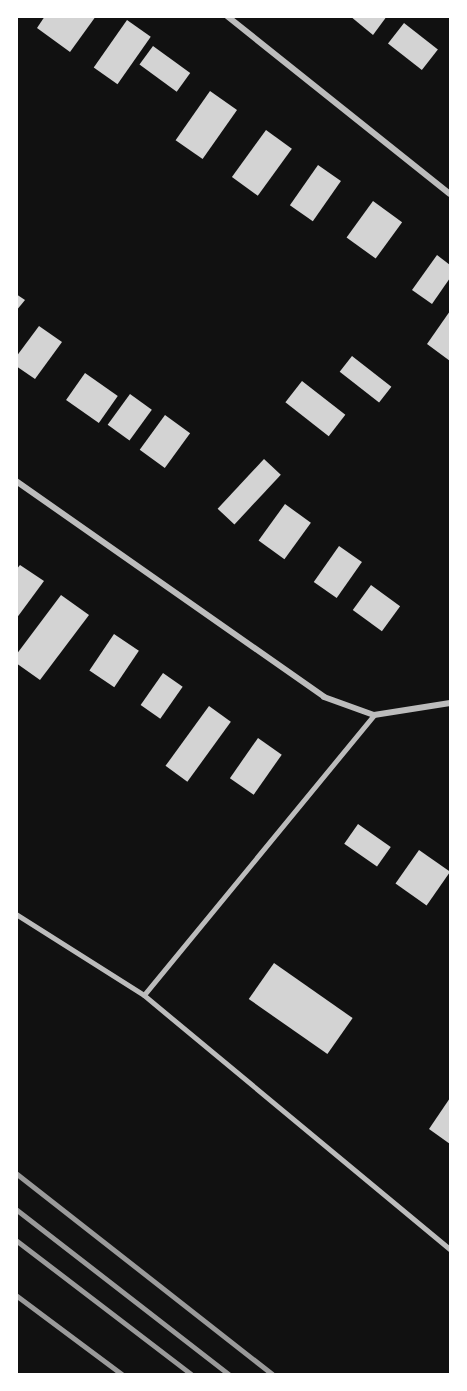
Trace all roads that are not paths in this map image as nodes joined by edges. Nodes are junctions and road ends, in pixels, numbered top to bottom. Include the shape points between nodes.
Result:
1 (227, 16) edge
2 (450, 194) edge
3 (16, 481) edge
4 (450, 702) edge
5 (374, 715) junction
6 (16, 914) edge
7 (144, 995) junction
8 (450, 1249) edge

1 - 2 street
3 - 5 street via 324,697
4 - 5 street
5 - 7 lane
6 - 7 lane
7 - 8 lane

